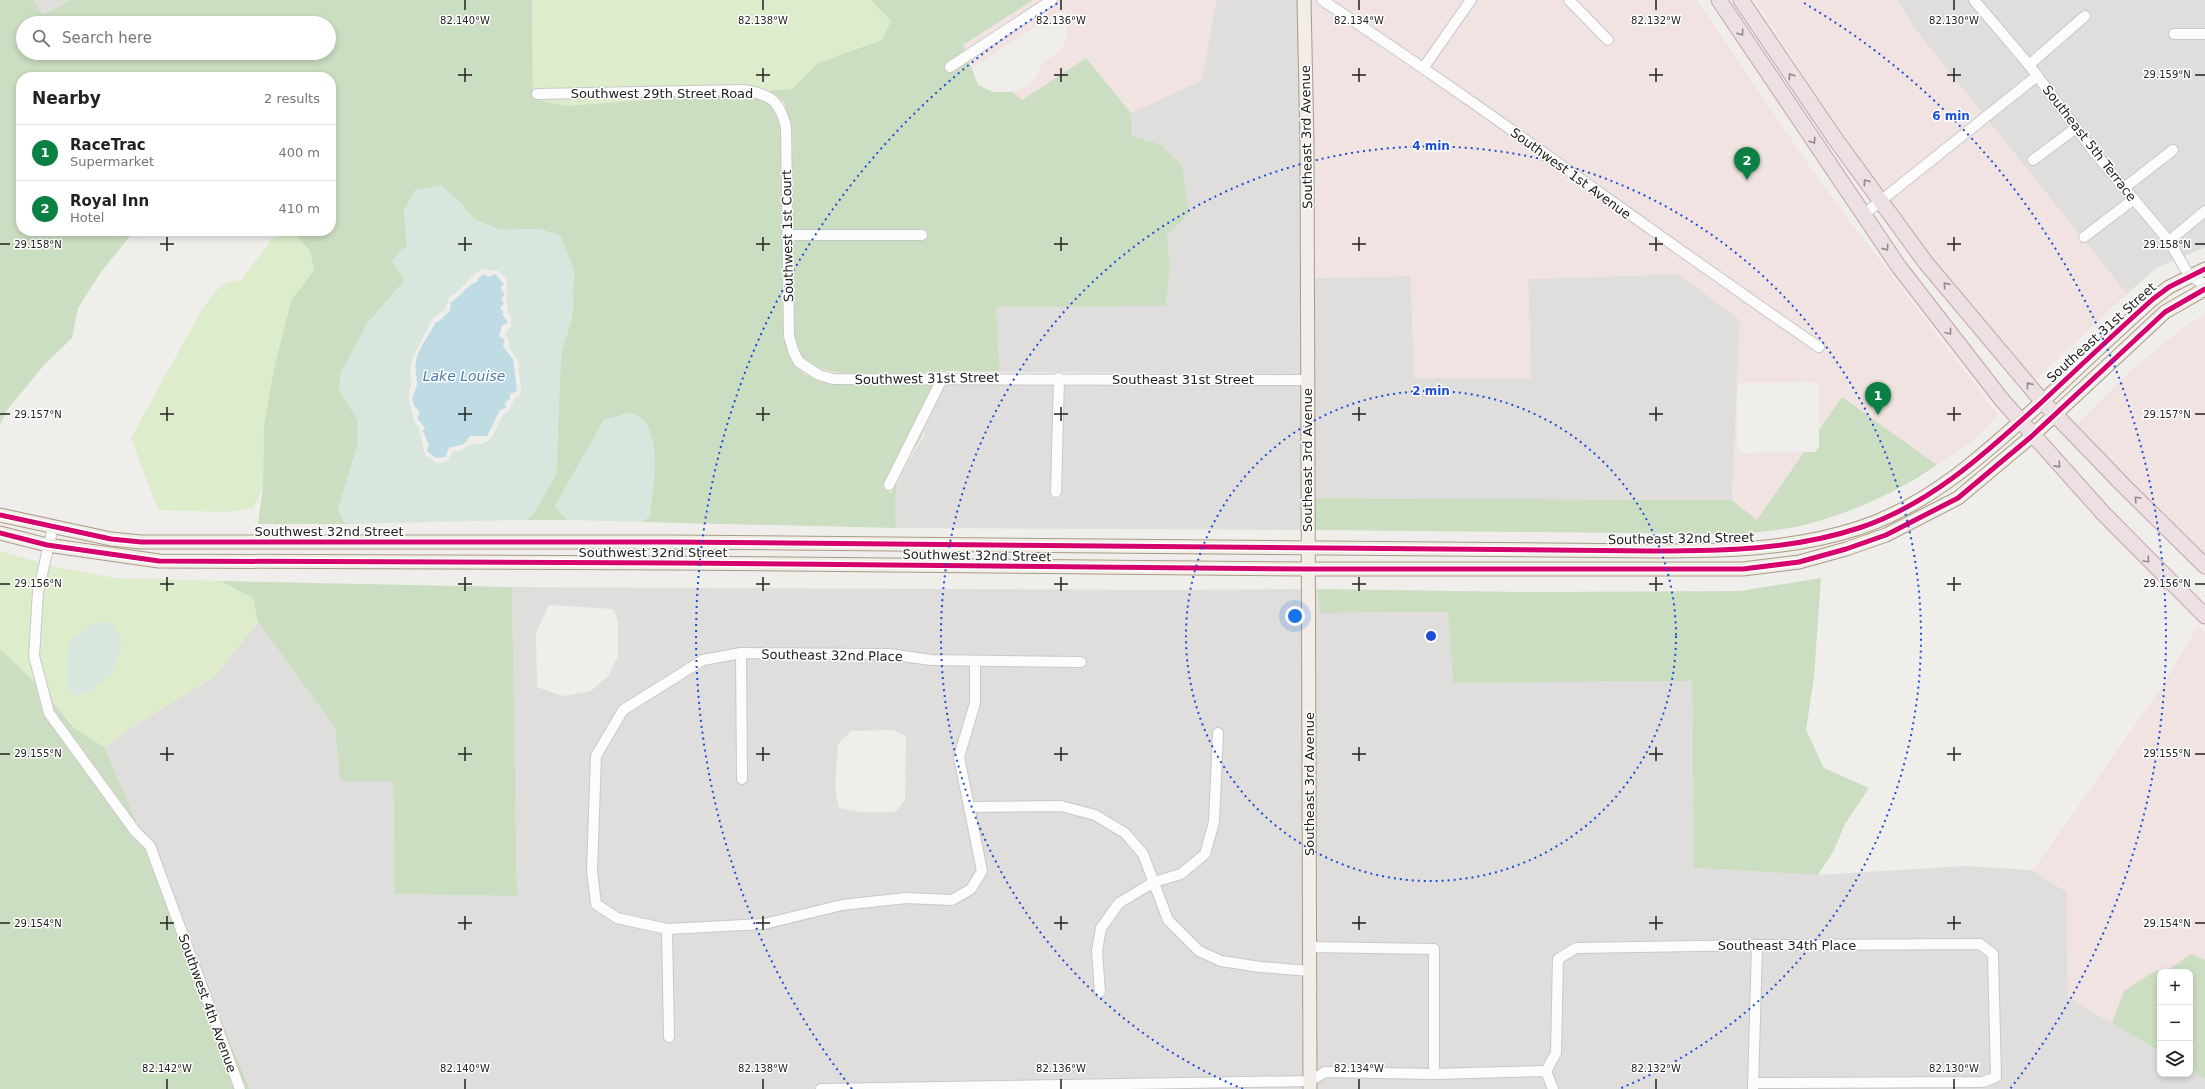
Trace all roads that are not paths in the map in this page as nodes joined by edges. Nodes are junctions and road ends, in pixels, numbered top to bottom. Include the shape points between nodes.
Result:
1 (1052, 0) edge
2 (1304, 0) edge
3 (1322, 0) edge
4 (1471, 0) edge
5 (1569, 0) edge
6 (1719, 0) edge
7 (1741, 0) edge
8 (1974, 0) edge
9 (2085, 16) dead end
10 (2174, 34) dead end
11 (2205, 34) edge
12 (1608, 40) dead end
13 (2029, 66) junction
14 (950, 67) dead end
15 (1424, 67) junction
16 (2037, 76) junction
17 (537, 94) dead end
18 (781, 109) joint
19 (2076, 128) junction
20 (2173, 150) dead end
21 (2033, 160) dead end
22 (2124, 188) junction
23 (2134, 199) junction
24 (1879, 201) junction
25 (2205, 212) edge
26 (1863, 215) junction
27 (787, 235) junction
28 (922, 235) dead end
29 (2084, 236) dead end
30 (2169, 241) junction
31 (2205, 269) edge
32 (2189, 275) junction
33 (2205, 286) edge
34 (2205, 289) edge
35 (1819, 347) dead end
36 (799, 362) joint
37 (943, 377) junction
38 (1059, 378) junction
39 (1307, 380) junction
40 (2042, 401) junction
41 (2055, 414) junction
42 (2020, 422) junction
43 (2032, 436) junction
44 (889, 485) dead end
45 (1056, 492) dead end
46 (0, 515) edge
47 (52, 527) junction
48 (0, 533) edge
49 (47, 545) junction
50 (1308, 549) junction
51 (2205, 566) edge
52 (1308, 569) junction
53 (2205, 616) edge
54 (741, 653) junction
55 (975, 662) junction
56 (1081, 662) dead end
57 (1218, 733) dead end
58 (742, 779) dead end
59 (969, 807) junction
60 (1154, 882) junction
61 (667, 929) junction
62 (1757, 945) junction
63 (1309, 947) junction
64 (1310, 971) junction
65 (1100, 992) dead end
66 (669, 1037) dead end
67 (1546, 1071) junction
68 (1434, 1074) junction
69 (1310, 1085) edge
70 (1753, 1086) edge
71 (240, 1089) edge
72 (820, 1089) edge
73 (1552, 1089) edge

1 - 14 street
2 - 39 main road, Southeast 3rd Avenue
3 - 15 street, Southwest 1st Avenue
4 - 15 street
5 - 12 street
6 -> 26 highway
24 -> 7 highway via 1794,81
8 - 13 street, Southeast 5th Terrace
9 - 13 street
10 - 11 street
13 - 16 street, Southeast 5th Terrace
15 - 35 street, Southwest 1st Avenue via 1718,278
16 - 19 street, Southeast 5th Terrace
16 - 24 street
17 - 18 street, Southwest 29th Street Road via 743,90 767,95
18 - 27 street, Southwest 1st Court via 786,127
19 - 21 street
19 - 22 street, Southeast 5th Terrace
20 - 22 street
22 - 23 street, Southeast 5th Terrace
23 - 29 street
23 - 30 street, Southeast 5th Terrace
24 - 26 street
40 -> 24 highway via 1926,263
25 - 30 street
26 -> 42 highway via 1899,267
27 - 28 street
27 - 36 street, Southwest 1st Court via 788,331 790,345
30 - 32 street, Southeast 5th Terrace
31 - 32 main road, Southeast 31st Street
32 - 33 street, Southeast 5th Terrace
32 - 40 main road, Southeast 31st Street via 2153,299
34 - 41 main road via 2165,312
36 - 37 street, Southwest 31st Street via 819,375 833,378
37 - 38 street, Southwest 31st Street
37 - 44 street
38 - 39 street, Southeast 31st Street
38 - 45 street
39 - 50 main road, Southeast 3rd Avenue
40 - 41 highway
40 - 42 main road, Southeast 31st Street
41 - 43 main road
51 -> 41 highway
42 - 43 highway
42 - 50 main road, Southeast 32nd Street via 1952,479 1902,510 1859,528 1786,545 1714,551
43 - 52 main road via 1958,498 1886,535 1799,562 1743,569
43 -> 53 highway via 2102,513
46 - 47 main road, Southwest 32nd Street
47 - 49 street, Southwest 4th Avenue
47 - 50 main road, Southwest 32nd Street via 111,539 141,542 671,542
48 - 49 main road, Southwest 32nd Street
49 - 52 main road, Southwest 32nd Street via 159,561
49 - 71 street, Southwest 4th Avenue via 38,592 34,656 49,713 135,831 150,846
50 - 52 main road, Southeast 3rd Avenue
52 - 63 main road, Southeast 3rd Avenue
54 - 55 street, Southeast 32nd Place via 889,654 931,660
54 - 58 street
54 - 61 street, Southeast 32nd Place via 703,660 623,710 596,756 592,871 596,904 617,918
55 - 56 street, Southeast 32nd Place
55 - 59 street via 975,703 960,757
57 - 60 street via 1214,822 1205,854 1181,874
59 - 60 street via 1061,806 1095,815 1124,834 1142,854
59 - 61 street via 982,871 971,889 952,900 906,898 842,905 764,924
60 - 64 street via 1168,920 1199,951 1221,961
60 - 65 street via 1119,903 1101,928 1097,951
61 - 66 street
62 - 67 street, Southeast 34th Place via 1576,948 1558,959 1556,1053
62 - 70 street
62 - 70 street, Southeast 34th Place via 1980,944 1994,954 1996,1077 1983,1082
63 - 64 main road, Southeast 3rd Avenue
63 - 68 street via 1434,949
64 - 69 main road, Southeast 3rd Avenue
67 - 68 street
67 - 73 street
68 - 69 street via 1325,1072
69 - 72 street

